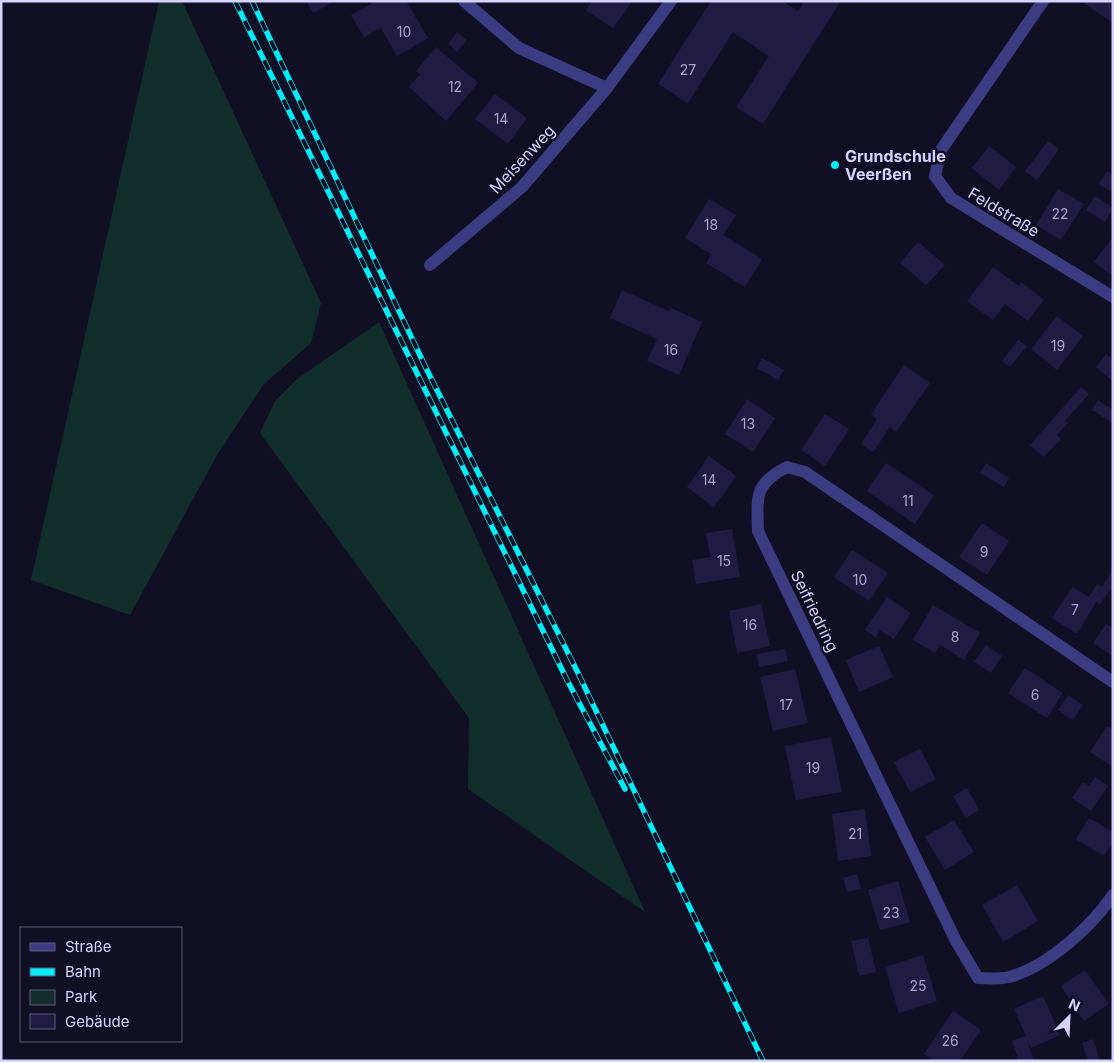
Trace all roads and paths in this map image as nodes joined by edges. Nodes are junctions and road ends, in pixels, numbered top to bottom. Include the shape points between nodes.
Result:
1 (464, 1) edge
2 (671, 1) edge
3 (1043, 1) edge
4 (608, 88) junction
5 (430, 265) dead end
6 (1113, 297) edge
7 (1113, 682) edge
8 (1113, 895) edge

1 - 4 street via 519,48
2 - 4 street, Meisenweg
3 - 6 street, Feldstraße via 941,150 935,176 951,198
4 - 5 street, Meisenweg via 522,187
7 - 8 street, Seifriedring via 805,472 787,466 770,476 757,496 758,531 956,941 978,978 1011,977 1041,964 1076,936

